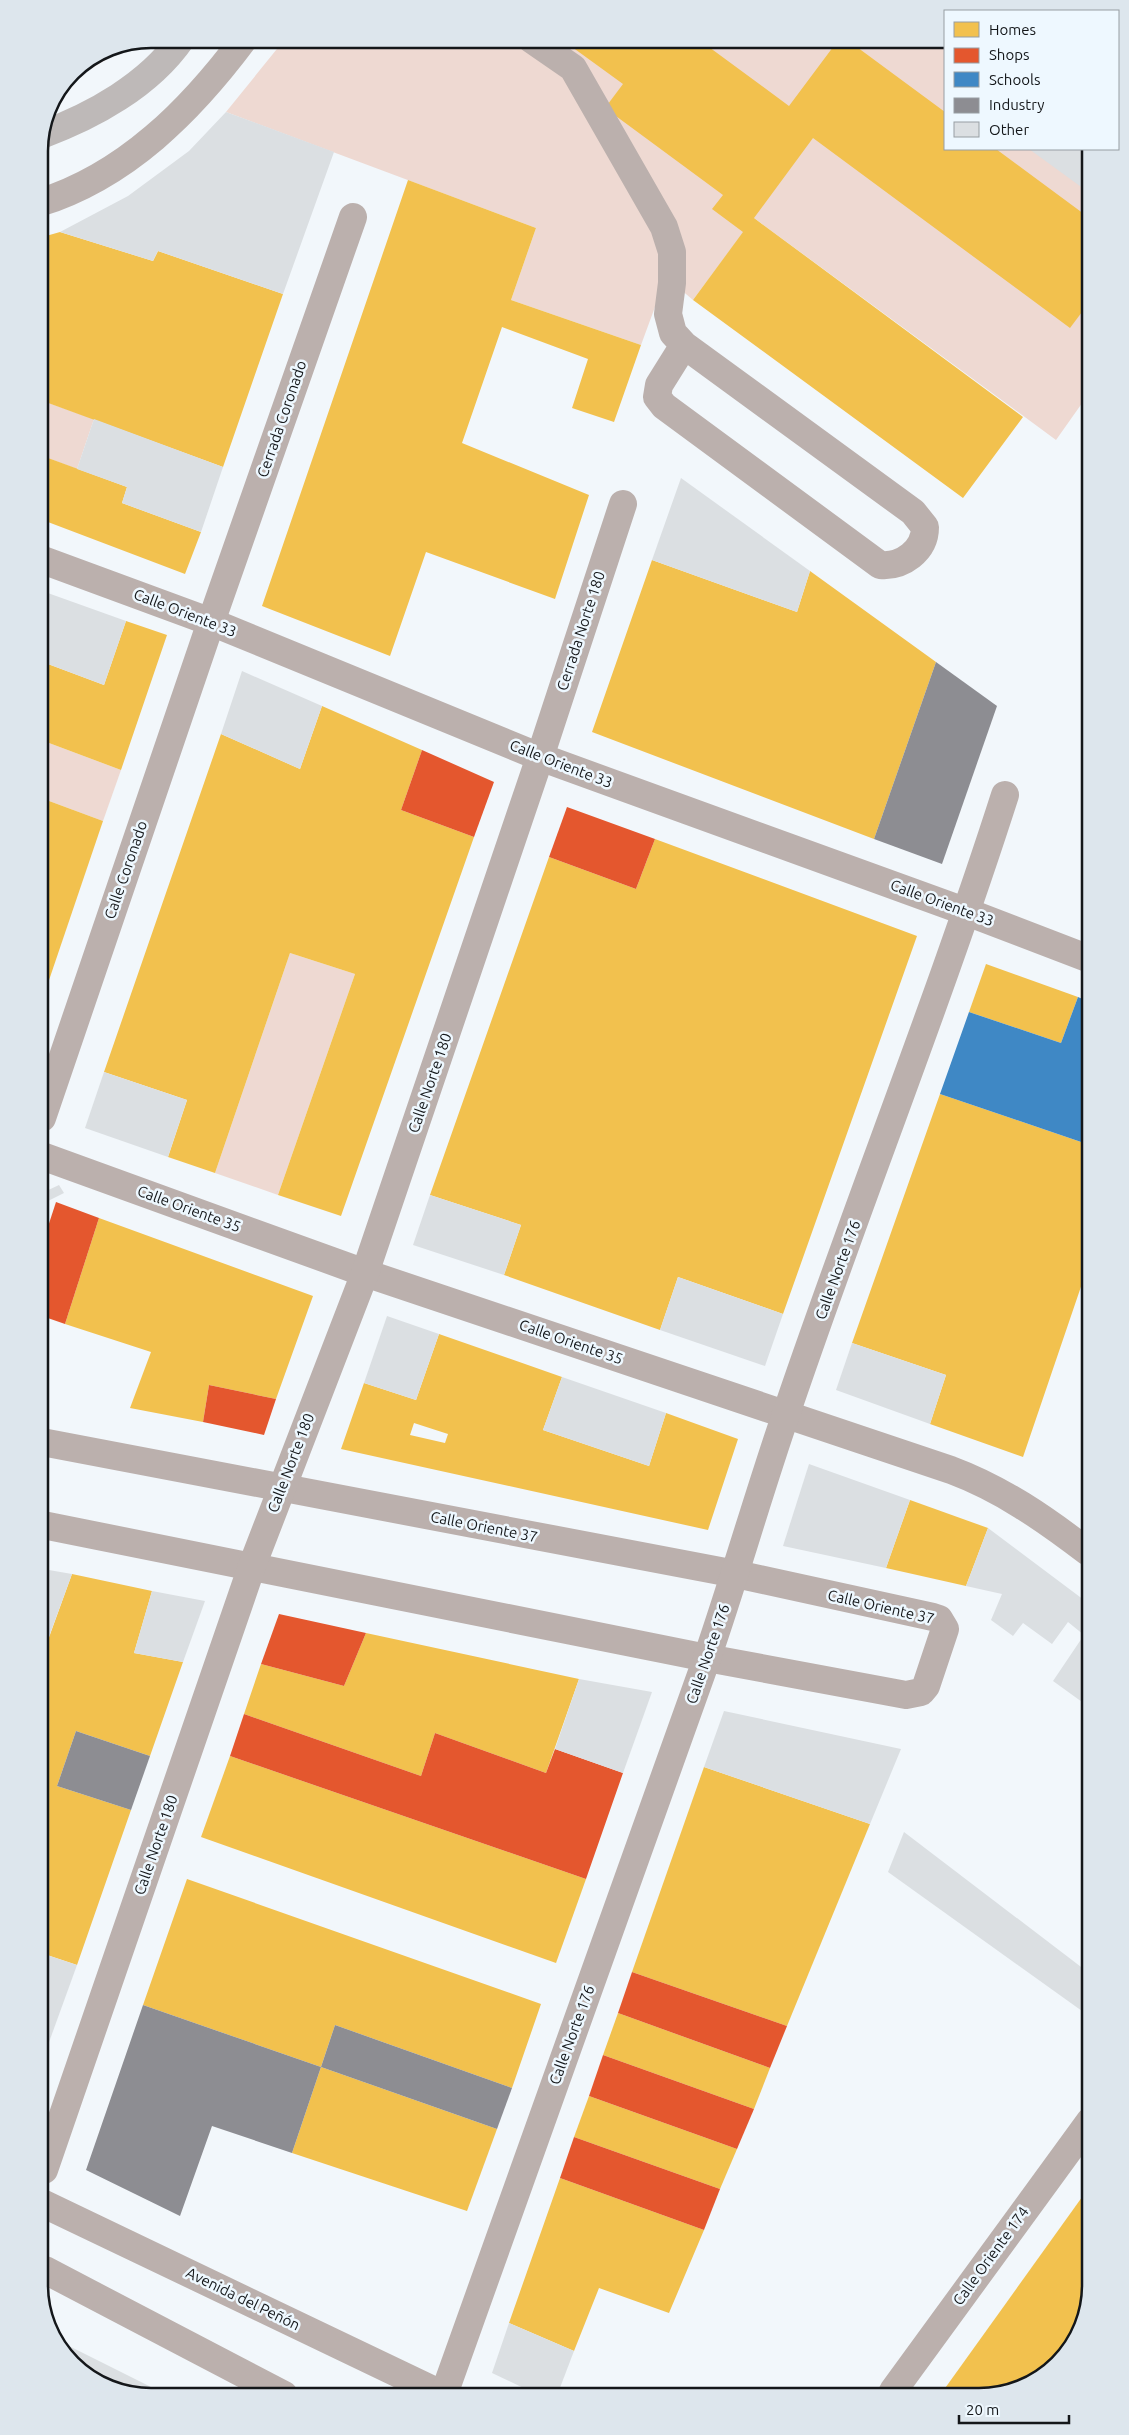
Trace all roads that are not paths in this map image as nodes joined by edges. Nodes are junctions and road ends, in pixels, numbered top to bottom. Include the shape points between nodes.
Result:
1 (174, 48) edge
2 (237, 48) edge
3 (544, 48) edge
4 (49, 132) edge
5 (48, 200) edge
6 (353, 217) dead end
7 (684, 344) junction
8 (623, 504) dead end
9 (48, 562) edge
10 (211, 622) junction
11 (540, 757) junction
12 (1005, 795) dead end
13 (967, 912) junction
14 (1082, 956) edge
15 (48, 1100) edge
16 (48, 1158) edge
17 (365, 1273) junction
18 (785, 1414) junction
19 (48, 1443) edge
20 (281, 1488) junction
21 (48, 1526) edge
22 (1082, 1547) edge
23 (252, 1566) junction
24 (736, 1574) junction
25 (707, 1658) junction
26 (1082, 2132) edge
27 (48, 2158) edge
28 (48, 2206) edge
29 (48, 2272) edge
30 (269, 2387) edge
31 (429, 2387) edge
32 (445, 2387) edge
33 (895, 2388) edge

1 - 4 highway via 144,79 94,111
2 - 5 main road via 220,72 162,132 95,178
3 - 7 street via 572,68 664,227 672,252 668,314 673,332
6 - 10 street, Cerrada Coronado
7 - 7 street via 659,385 658,397 664,406 880,565 900,564 922,544 924,527 913,512
8 - 11 street, Cerrada Norte 180
9 - 10 street, Calle Oriente 33
10 - 11 street, Calle Oriente 33
10 - 15 street, Calle Coronado
11 - 13 street, Calle Oriente 33
11 - 17 street, Calle Norte 180
12 - 13 street, Calle Norte 176
13 - 14 street, Calle Oriente 33
13 - 18 street, Calle Norte 176
16 - 17 street, Calle Oriente 35
17 - 18 street, Calle Oriente 35
17 - 20 street, Calle Norte 180
18 - 22 street, Calle Oriente 35 via 984,1482 1050,1522
18 - 24 street, Calle Norte 176
19 - 20 street, Calle Oriente 37
20 - 23 street, Calle Norte 180
20 - 24 street, Calle Oriente 37
21 - 23 street, Calle Oriente 37
23 - 25 street, Calle Oriente 37
23 - 27 street, Calle Norte 180
24 - 25 street, Calle Norte 176
24 - 25 street, Calle Oriente 37 via 939,1619 945,1630 930,1678 921,1692 906,1695
25 - 32 street, Calle Norte 176
26 - 33 street, Calle Oriente 174
28 - 31 street, Avenida del Peñón
29 - 30 street

